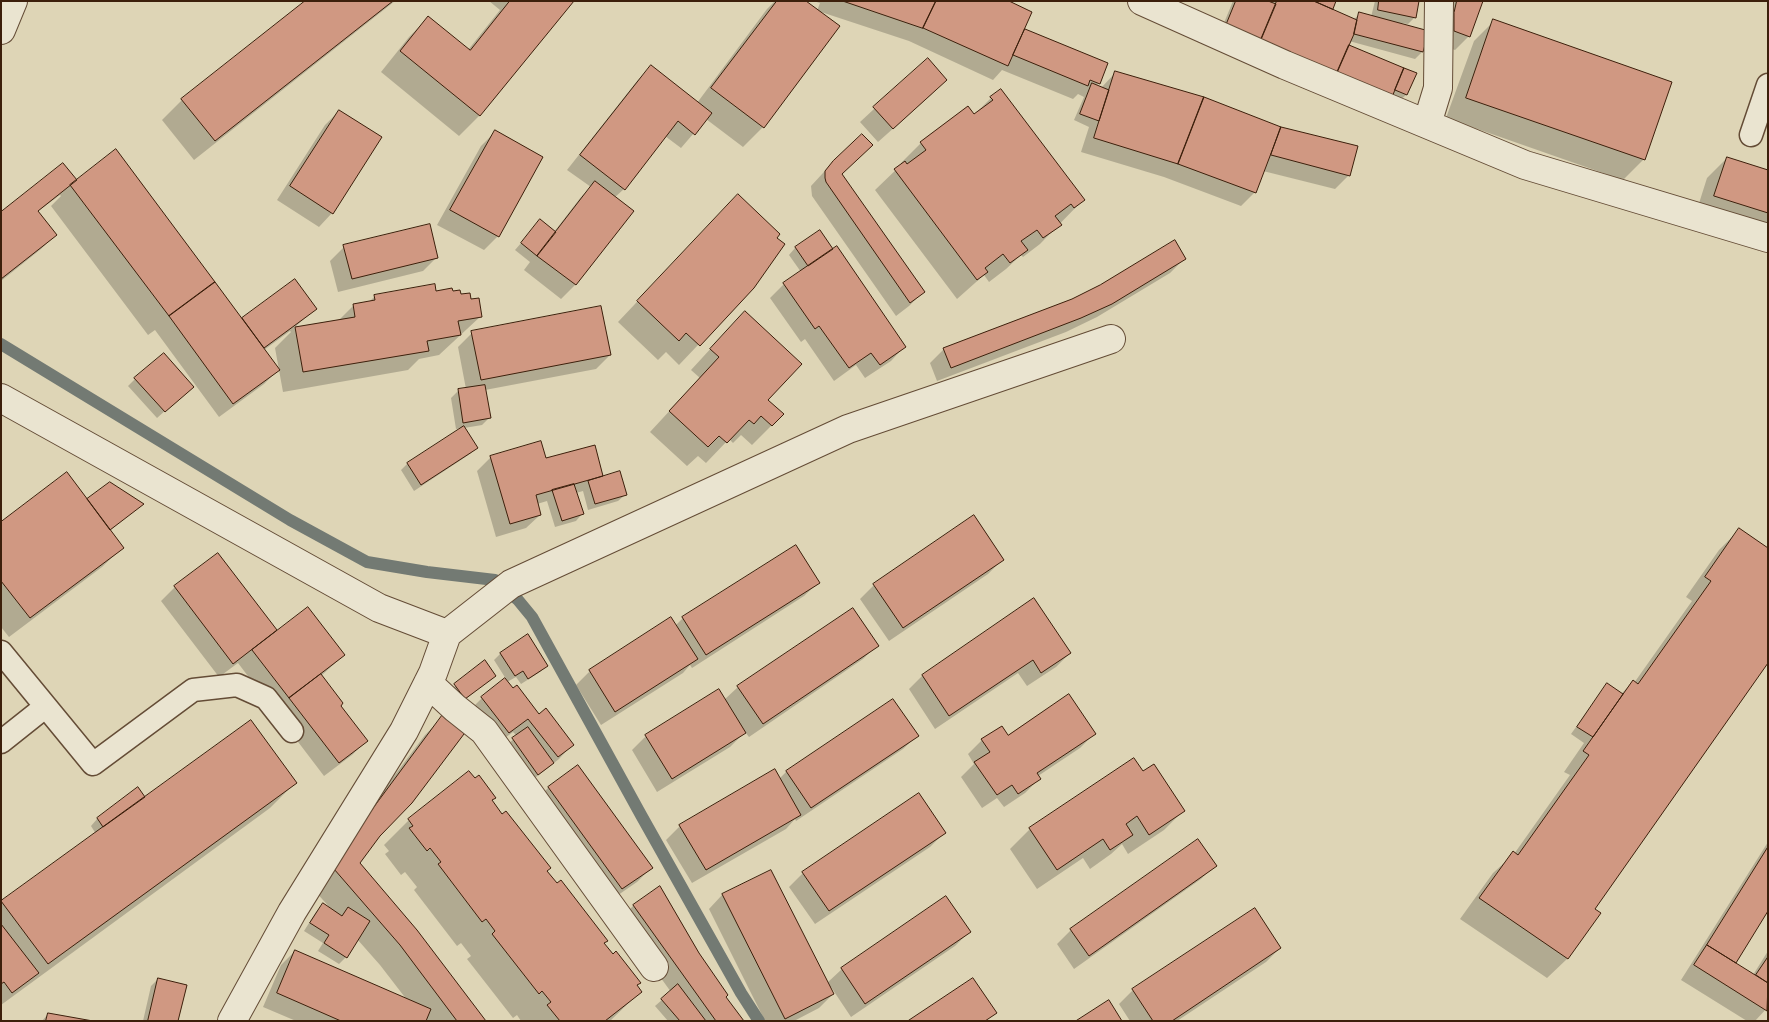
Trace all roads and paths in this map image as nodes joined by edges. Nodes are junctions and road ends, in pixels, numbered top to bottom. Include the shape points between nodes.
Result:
1 (13, 1) edge
2 (1142, 1) edge
3 (1439, 1) edge
4 (1, 30) edge
5 (1768, 86) edge
6 (1427, 124) junction
7 (1751, 135) dead end
8 (1768, 238) edge
9 (1111, 339) dead end
10 (1, 398) edge
11 (446, 634) junction
12 (1, 652) edge
13 (428, 683) junction
14 (44, 707) junction
15 (292, 731) dead end
16 (1, 742) edge
17 (654, 967) dead end
18 (232, 1021) edge

1 - 4 street
2 - 6 street
3 - 6 street via 1438,88
5 - 7 lane
6 - 8 street via 1525,165
9 - 11 street via 848,429 504,589
10 - 11 street via 379,608
11 - 13 street
12 - 14 lane
13 - 17 street via 484,731
13 - 18 street via 404,731 292,912
14 - 15 lane via 93,764 193,690 237,686 266,698
14 - 16 lane

